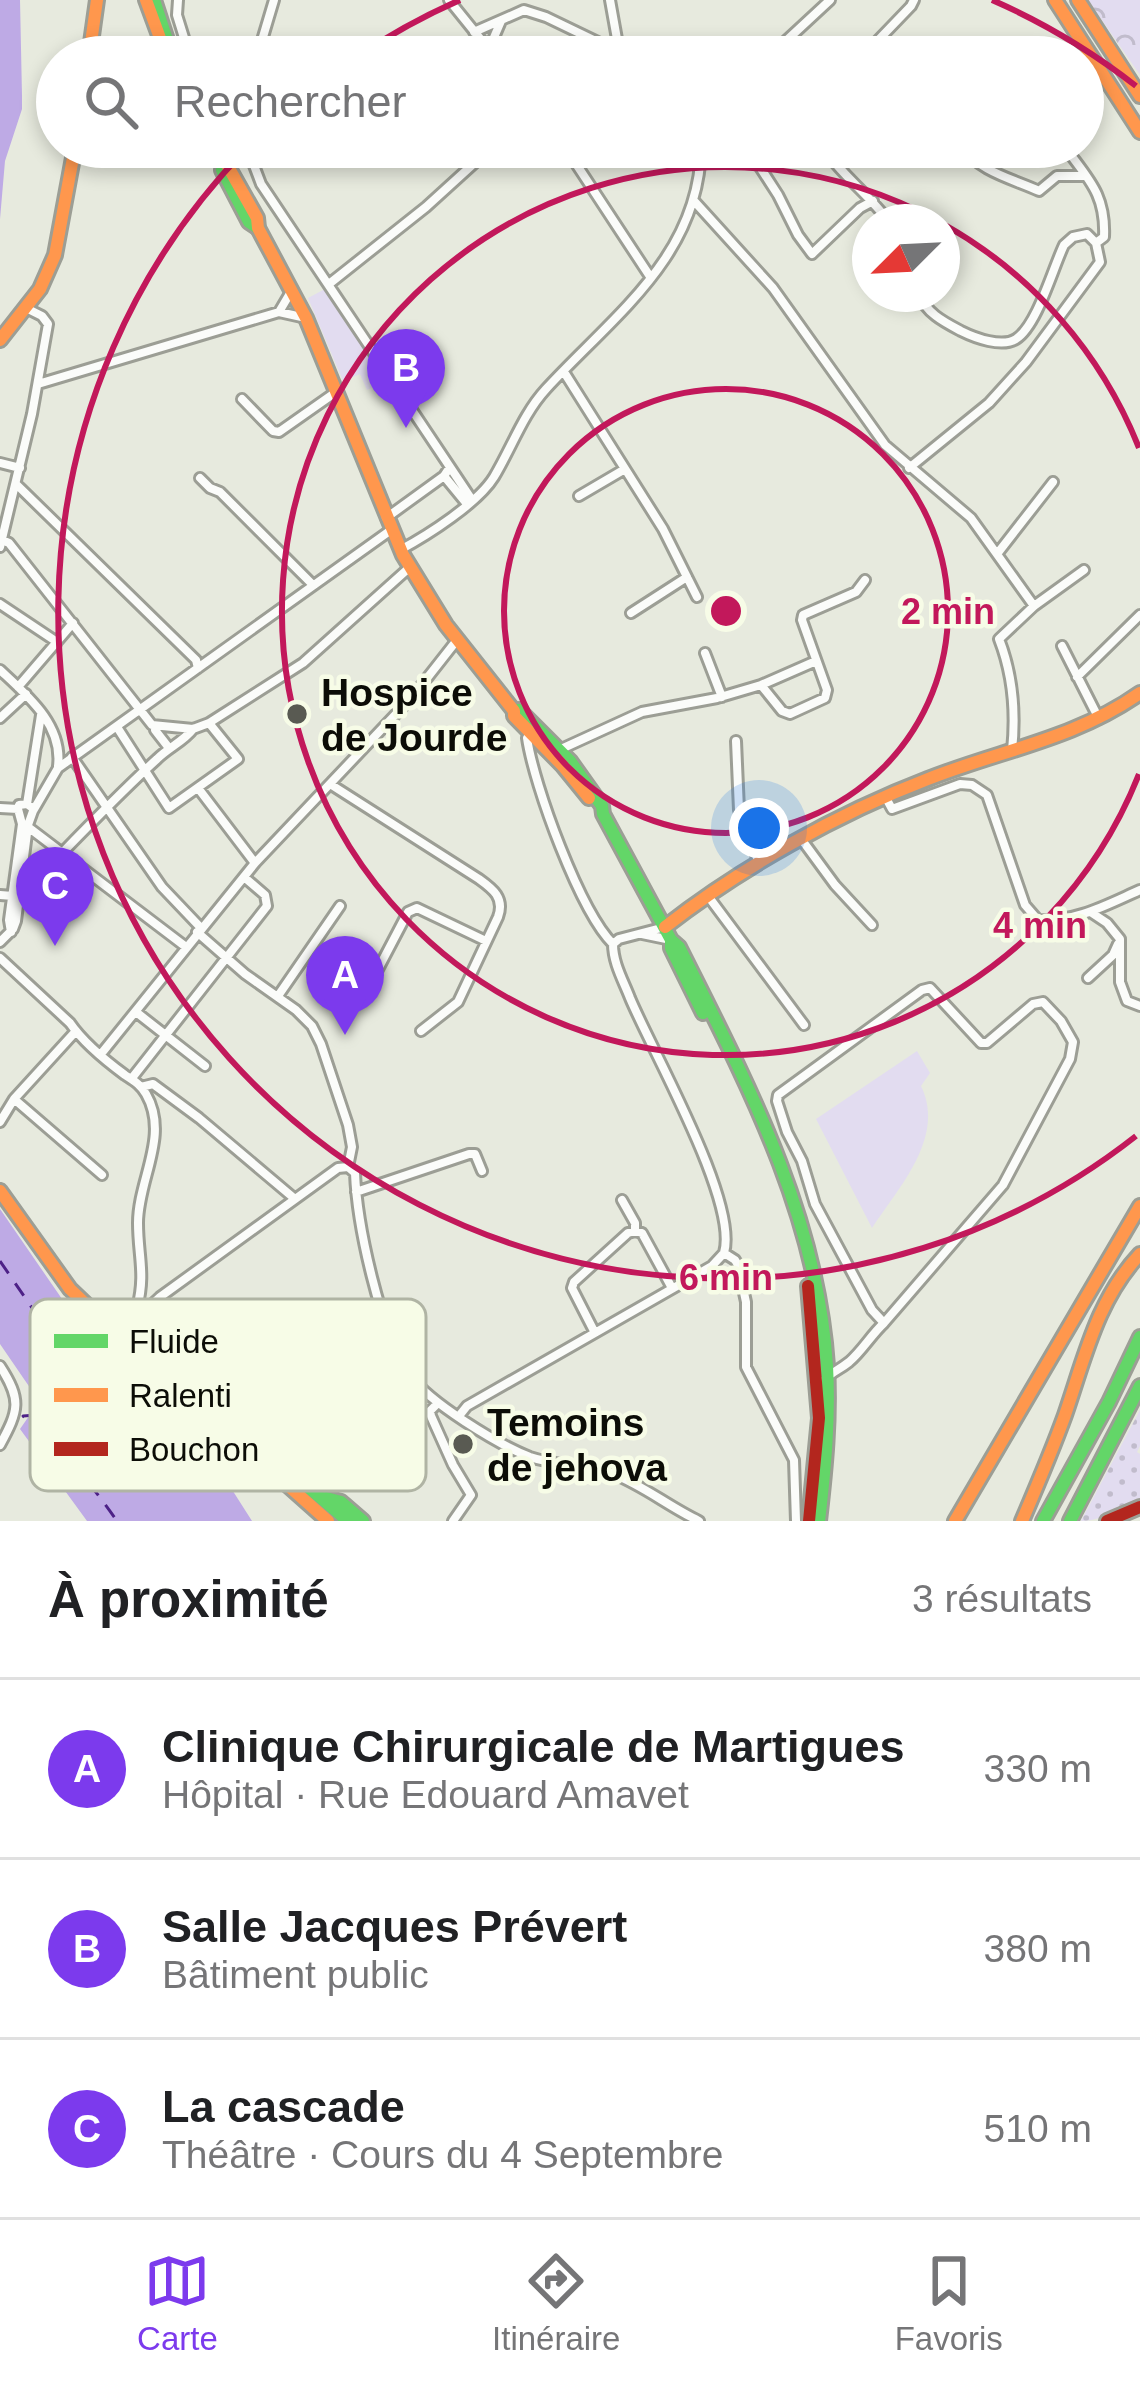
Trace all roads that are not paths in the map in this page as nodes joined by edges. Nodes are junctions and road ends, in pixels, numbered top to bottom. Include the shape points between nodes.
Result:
1 (150, 0) edge
2 (178, 0) edge
3 (274, 0) edge
4 (610, 0) edge
5 (830, 0) edge
6 (914, 0) edge
7 (1055, 0) edge
8 (1078, 0) edge
9 (452, 1) edge
10 (97, 4) edge
11 (502, 20) junction
12 (474, 32) junction
13 (92, 36) edge
14 (163, 36) edge
15 (184, 36) edge
16 (263, 36) edge
17 (477, 36) edge
18 (497, 36) edge
19 (587, 36) edge
20 (616, 36) edge
21 (791, 36) edge
22 (882, 36) edge
23 (1078, 36) edge
24 (1101, 36) edge
25 (1104, 40) edge
26 (1104, 76) edge
27 (1140, 96) edge
28 (1140, 132) edge
29 (71, 168) edge
30 (224, 168) edge
31 (227, 168) edge
32 (255, 168) edge
33 (469, 168) edge
34 (579, 168) edge
35 (700, 168) edge
36 (760, 168) edge
37 (840, 168) edge
38 (988, 168) edge
39 (1082, 168) edge
40 (1088, 176) junction
41 (261, 184) junction
42 (244, 195) junction
43 (873, 201) junction
44 (695, 202) junction
45 (875, 204) edge
46 (258, 228) junction
47 (1096, 243) junction
48 (651, 278) junction
49 (329, 284) junction
50 (292, 290) junction
51 (26, 308) junction
52 (279, 312) junction
53 (932, 312) edge
54 (306, 318) junction
55 (0, 340) edge
56 (564, 372) junction
57 (38, 384) junction
58 (336, 392) junction
59 (242, 399) dead end
60 (0, 463) edge
61 (20, 468) junction
62 (909, 468) junction
63 (626, 469) junction
64 (447, 471) junction
65 (200, 478) dead end
66 (1053, 482) dead end
67 (16, 484) junction
68 (579, 496) dead end
69 (469, 502) junction
70 (389, 524) junction
71 (1, 543) edge
72 (400, 550) junction
73 (997, 554) junction
74 (410, 567) junction
75 (1084, 570) dead end
76 (687, 577) junction
77 (865, 580) dead end
78 (313, 585) junction
79 (698, 597) dead end
80 (0, 604) edge
81 (1034, 606) junction
82 (631, 613) dead end
83 (1140, 614) edge
84 (73, 623) junction
85 (457, 640) junction
86 (57, 642) junction
87 (1062, 646) dead end
88 (705, 653) dead end
89 (816, 661) junction
90 (198, 668) junction
91 (0, 670) edge
92 (1077, 677) junction
93 (761, 685) junction
94 (22, 691) junction
95 (1140, 693) edge
96 (722, 697) junction
97 (140, 710) junction
98 (41, 713) junction
99 (0, 718) edge
100 (1100, 721) junction
101 (209, 723) junction
102 (156, 726) junction
103 (117, 728) junction
104 (193, 729) junction
105 (534, 730) junction
106 (736, 741) dead end
107 (168, 748) junction
108 (556, 753) junction
109 (1012, 753) junction
110 (72, 758) junction
111 (58, 768) junction
112 (145, 770) junction
113 (330, 784) junction
114 (197, 788) junction
115 (886, 798) junction
116 (26, 807) junction
117 (106, 807) junction
118 (0, 808) edge
119 (26, 826) junction
120 (802, 840) junction
121 (62, 854) junction
122 (256, 863) junction
123 (759, 863) junction
124 (244, 877) junction
125 (1140, 890) edge
126 (0, 895) edge
127 (13, 896) junction
128 (708, 896) junction
129 (340, 906) dead end
130 (655, 909) junction
131 (687, 909) junction
132 (1092, 913) junction
133 (872, 925) dead end
134 (199, 930) junction
135 (11, 932) junction
136 (668, 933) junction
137 (640, 934) junction
138 (486, 941) junction
139 (0, 942) edge
140 (1119, 942) junction
141 (613, 944) junction
142 (185, 946) junction
143 (227, 956) junction
144 (0, 958) edge
145 (1088, 979) dead end
146 (278, 996) junction
147 (364, 996) dead end
148 (1140, 1006) edge
149 (136, 1012) junction
150 (804, 1025) dead end
151 (421, 1030) dead end
152 (76, 1031) junction
153 (165, 1036) junction
154 (101, 1054) junction
155 (205, 1066) dead end
156 (132, 1078) junction
157 (141, 1087) junction
158 (14, 1099) junction
159 (0, 1122) edge
160 (348, 1167) junction
161 (482, 1171) dead end
162 (102, 1175) dead end
163 (0, 1191) edge
164 (356, 1192) junction
165 (296, 1199) junction
166 (622, 1200) dead end
167 (1140, 1206) edge
168 (635, 1231) junction
169 (724, 1253) junction
170 (1140, 1254) edge
171 (143, 1286) junction
172 (672, 1288) junction
173 (80, 1299) edge
174 (142, 1299) edge
175 (158, 1299) joint
176 (379, 1299) edge
177 (884, 1323) junction
178 (594, 1331) junction
179 (1140, 1337) edge
180 (0, 1366) edge
181 (827, 1373) junction
182 (1140, 1386) edge
183 (818, 1388) junction
184 (426, 1393) edge
185 (438, 1402) junction
186 (459, 1416) junction
187 (0, 1445) edge
188 (294, 1491) edge
189 (314, 1491) edge
190 (323, 1499) junction
191 (1140, 1507) edge
192 (456, 1520) edge
193 (328, 1521) edge
194 (348, 1521) edge
195 (363, 1521) edge
196 (699, 1521) edge
197 (796, 1521) edge
198 (809, 1521) edge
199 (819, 1521) edge
200 (955, 1521) edge
201 (1022, 1521) edge
202 (1043, 1521) edge
203 (1070, 1521) edge
204 (1108, 1521) edge

1 - 14 main road
2 - 15 street
3 - 16 street
4 - 20 street
5 - 21 street
6 - 22 street
7 - 23 main road
8 - 24 main road
9 - 12 street
10 - 13 main road
11 - 12 street
11 - 18 street
11 - 19 street via 524,10
12 - 17 street
25 - 27 main road
26 - 28 main road
29 - 51 main road via 55,255
30 - 46 main road
31 - 42 main road
32 - 41 street
33 - 49 street
34 - 48 street
35 - 44 street
36 - 43 street via 812,254
37 - 43 street
38 - 40 street via 1040,191 1057,176
39 - 40 street
40 - 47 street via 1105,212
41 - 42 street
41 - 49 street
42 - 46 main road
43 - 45 street
44 - 48 street
44 - 62 street via 773,288
46 - 50 main road
47 - 53 street via 1087,234 1064,245 1018,338 1001,343 967,334
47 - 62 street via 1100,262 1026,362
48 - 56 street
49 - 64 street
50 - 52 street
50 - 54 main road
51 - 55 main road
51 - 57 street via 48,324
52 - 54 street
52 - 57 street
54 - 58 main road
56 - 63 street
56 - 69 street
57 - 61 street
58 - 59 street via 279,432
58 - 70 main road
60 - 61 street
61 - 67 street
62 - 73 street via 970,518
63 - 68 street
63 - 76 street
64 - 69 street
64 - 70 street
65 - 78 street
66 - 73 street
67 - 71 street
67 - 90 street
69 - 72 street
70 - 72 main road
70 - 78 street
71 - 84 street
72 - 74 main road
73 - 81 street
74 - 85 main road
74 - 101 street via 303,663
75 - 81 street
76 - 79 street
76 - 82 street
77 - 89 street via 856,592 803,615
78 - 90 street
80 - 86 street
81 - 109 street via 999,639 1014,703
83 - 92 street
84 - 86 street
84 - 97 street
85 - 105 main road via 514,716
85 - 113 street
86 - 94 street
87 - 92 street
88 - 96 street
89 - 93 street
89 - 93 street via 827,690 817,704 786,713
90 - 97 street
91 - 94 street
92 - 100 street
93 - 96 street
94 - 98 street
94 - 99 street
95 - 100 main road
96 - 108 street via 641,712
97 - 102 street
97 - 103 street
98 - 111 street via 59,743
98 - 116 street
100 - 109 main road
101 - 104 street
101 - 114 street via 238,759
102 - 104 street
102 - 107 street
103 - 110 street
103 - 112 street
104 - 107 street
105 - 108 main road
105 - 141 street via 526,738 529,754 554,827 594,920
106 - 123 street via 739,810
107 - 112 street
108 - 130 main road via 602,806
109 - 115 main road
110 - 111 street
110 - 117 street
111 - 116 street
112 - 114 street via 169,808
112 - 117 street
113 - 122 street
113 - 138 street via 493,890 501,910
114 - 122 street
115 - 120 main road
115 - 132 street via 892,809 972,784 987,795 1025,905 1038,920
116 - 118 street
116 - 119 street
116 - 119 street
117 - 121 street
117 - 134 street
119 - 121 street
119 - 127 street
119 - 135 street
120 - 123 main road
120 - 133 street
121 - 142 street
122 - 124 street
123 - 128 main road
124 - 134 street
124 - 143 street via 268,903
125 - 132 street
126 - 127 street
127 - 135 street
128 - 131 main road
128 - 150 street
129 - 146 street
130 - 131 main road
130 - 136 main road
130 - 137 street
131 - 136 main road
132 - 140 street
134 - 142 street
134 - 143 street
135 - 139 street
136 - 137 street
136 - 181 main road via 783,1166 807,1246
136 - 183 main road via 791,1204
137 - 141 street
138 - 147 street via 417,908 408,912
138 - 151 street via 458,1002
140 - 145 street
140 - 148 street via 1120,982 1127,1001
141 - 169 street via 721,1207
142 - 149 street
143 - 146 street
143 - 153 street
144 - 152 street
146 - 160 street via 321,1043 348,1125
149 - 153 street
149 - 154 street
152 - 154 street
152 - 158 street
153 - 155 street
153 - 156 street
154 - 156 street
156 - 157 street
157 - 165 street via 152,1083
157 - 171 street via 156,1125 138,1222
158 - 159 street
158 - 162 street
160 - 164 street
160 - 165 street
161 - 164 street via 469,1154
163 - 173 main road
164 - 176 street
165 - 175 street
166 - 168 street
167 - 200 main road
168 - 172 street
168 - 178 street via 572,1288
169 - 172 street
169 - 197 street via 738,1265 746,1303 750,1377 794,1460
170 - 201 main road via 1102,1305
171 - 174 street
171 - 175 street
172 - 178 street
177 - 177 street via 1003,1185 1070,1059 1073,1042 1043,1003 981,1043 926,989 778,1095 815,1204
177 - 181 street
178 - 186 street
179 - 202 main road
180 - 187 street via 16,1395
181 - 183 street
181 - 199 main road
182 - 203 main road
183 - 198 main road
184 - 185 street
185 - 186 street
185 - 192 street via 431,1415 471,1495
186 - 196 street via 525,1455 607,1472
188 - 193 main road
189 - 190 main road
190 - 194 main road
190 - 195 main road via 341,1502
191 - 204 main road

